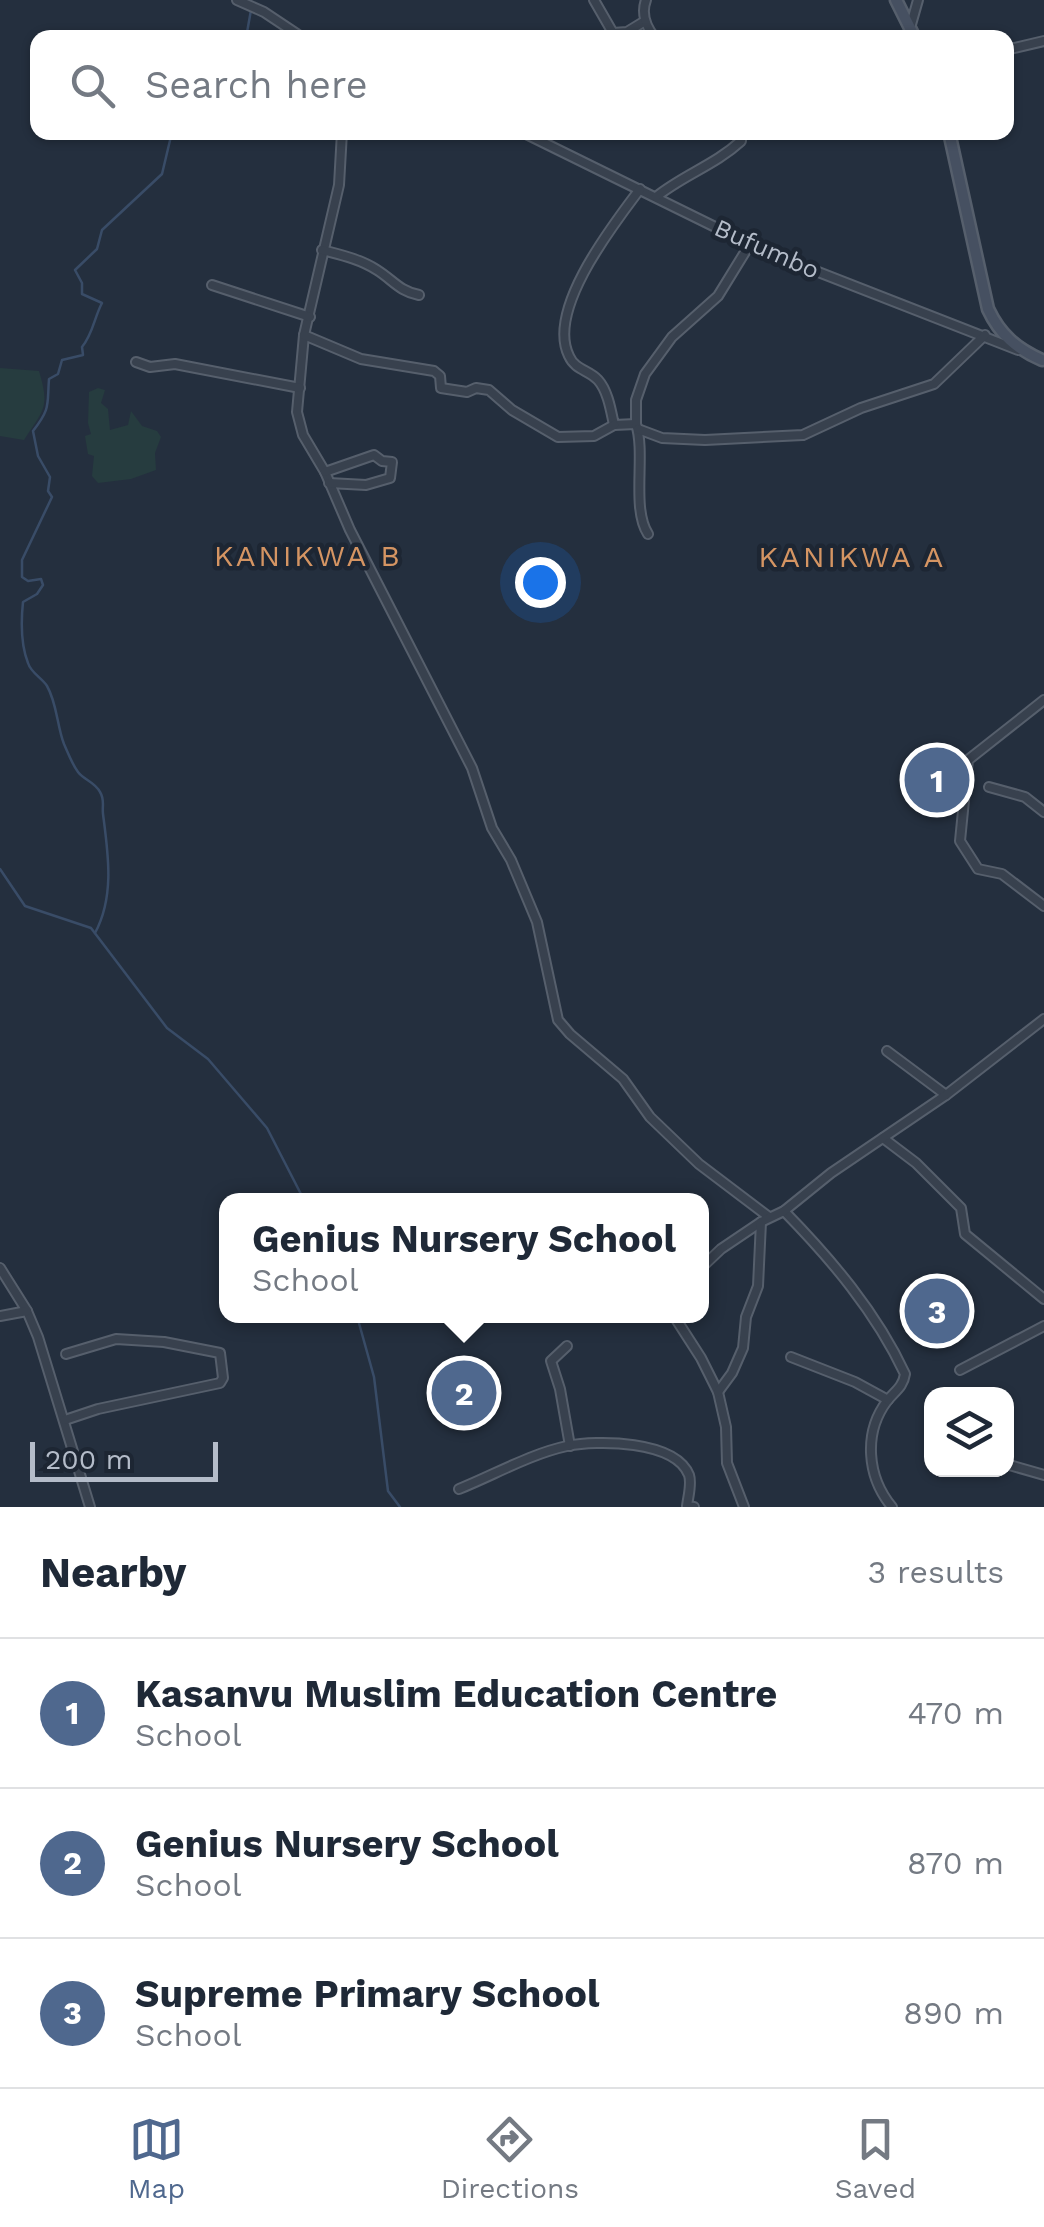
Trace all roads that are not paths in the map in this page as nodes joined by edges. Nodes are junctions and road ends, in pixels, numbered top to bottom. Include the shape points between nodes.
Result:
1 (237, 0) edge
2 (594, 0) edge
3 (646, 0) edge
4 (896, 0) edge
5 (918, 0) edge
6 (645, 21) junction
7 (291, 30) edge
8 (611, 30) edge
9 (630, 30) edge
10 (650, 30) edge
11 (911, 30) edge
12 (913, 30) edge
13 (1044, 41) edge
14 (1014, 48) edge
15 (342, 140) edge
16 (539, 140) edge
17 (741, 140) edge
18 (951, 140) edge
19 (640, 189) junction
20 (656, 197) junction
21 (750, 244) junction
22 (322, 250) junction
23 (212, 285) dead end
24 (419, 295) dead end
25 (310, 317) junction
26 (985, 334) junction
27 (304, 335) junction
28 (1018, 350) junction
29 (1043, 360) edge
30 (136, 362) dead end
31 (300, 388) junction
32 (614, 424) junction
33 (637, 426) junction
34 (325, 472) junction
35 (329, 483) junction
36 (648, 534) dead end
37 (1044, 700) edge
38 (989, 787) dead end
39 (1044, 812) edge
40 (1044, 906) edge
41 (1044, 1019) edge
42 (887, 1051) dead end
43 (946, 1095) junction
44 (883, 1138) junction
45 (784, 1211) junction
46 (765, 1220) junction
47 (709, 1260) edge
48 (0, 1268) edge
49 (1044, 1299) edge
50 (27, 1311) junction
51 (0, 1316) edge
52 (678, 1323) edge
53 (1044, 1326) edge
54 (567, 1346) dead end
55 (66, 1354) dead end
56 (791, 1356) dead end
57 (960, 1370) dead end
58 (718, 1392) junction
59 (888, 1400) junction
60 (66, 1420) junction
61 (570, 1446) junction
62 (1014, 1467) edge
63 (1044, 1476) edge
64 (458, 1489) dead end
65 (90, 1507) edge
66 (694, 1507) edge
67 (744, 1507) edge
68 (892, 1507) edge

1 - 7 street
2 - 8 street
3 - 6 street
4 - 11 street
5 - 12 street
6 - 9 street
6 - 10 street
13 - 14 street
15 - 22 street via 339,184
16 - 19 street, Bufumbo
17 - 20 street
18 - 28 street via 988,309
19 - 20 street, Bufumbo
19 - 32 street via 590,261 566,318 566,352 574,366 598,379
20 - 21 street, Bufumbo
21 - 26 street, Bufumbo
21 - 33 street via 718,296 672,337 645,374
22 - 24 street via 350,256
22 - 25 street
23 - 25 street
25 - 27 street
26 - 28 street, Bufumbo
26 - 33 street via 934,384 802,434 662,438
27 - 31 street
27 - 32 street via 360,359 434,371 441,388 489,390 553,436 594,436
28 - 29 street
30 - 31 street
31 - 34 street via 298,420
32 - 33 street
33 - 36 street via 642,525
34 - 35 street
34 - 35 street via 374,455 392,462 390,478 366,485
35 - 46 street via 472,768 492,828 538,922 558,1020 624,1079 650,1117
37 - 40 street via 968,760 960,841 978,869 1002,874
38 - 39 street via 1011,791
41 - 43 street
42 - 43 street
43 - 44 street
44 - 45 street
44 - 49 street via 961,1208 965,1234
45 - 46 street
45 - 59 street via 844,1278 902,1367 904,1382
46 - 47 street
46 - 58 street via 743,1348
48 - 50 street
50 - 51 street
50 - 60 street
52 - 58 street
53 - 57 street
54 - 61 street via 551,1361
55 - 60 street via 116,1339 164,1342 220,1353 223,1378 220,1384
56 - 59 street
58 - 67 street via 727,1463
59 - 68 street via 870,1443 876,1483
60 - 65 street
61 - 64 street
61 - 66 street via 659,1451 686,1470 687,1506
62 - 63 street

